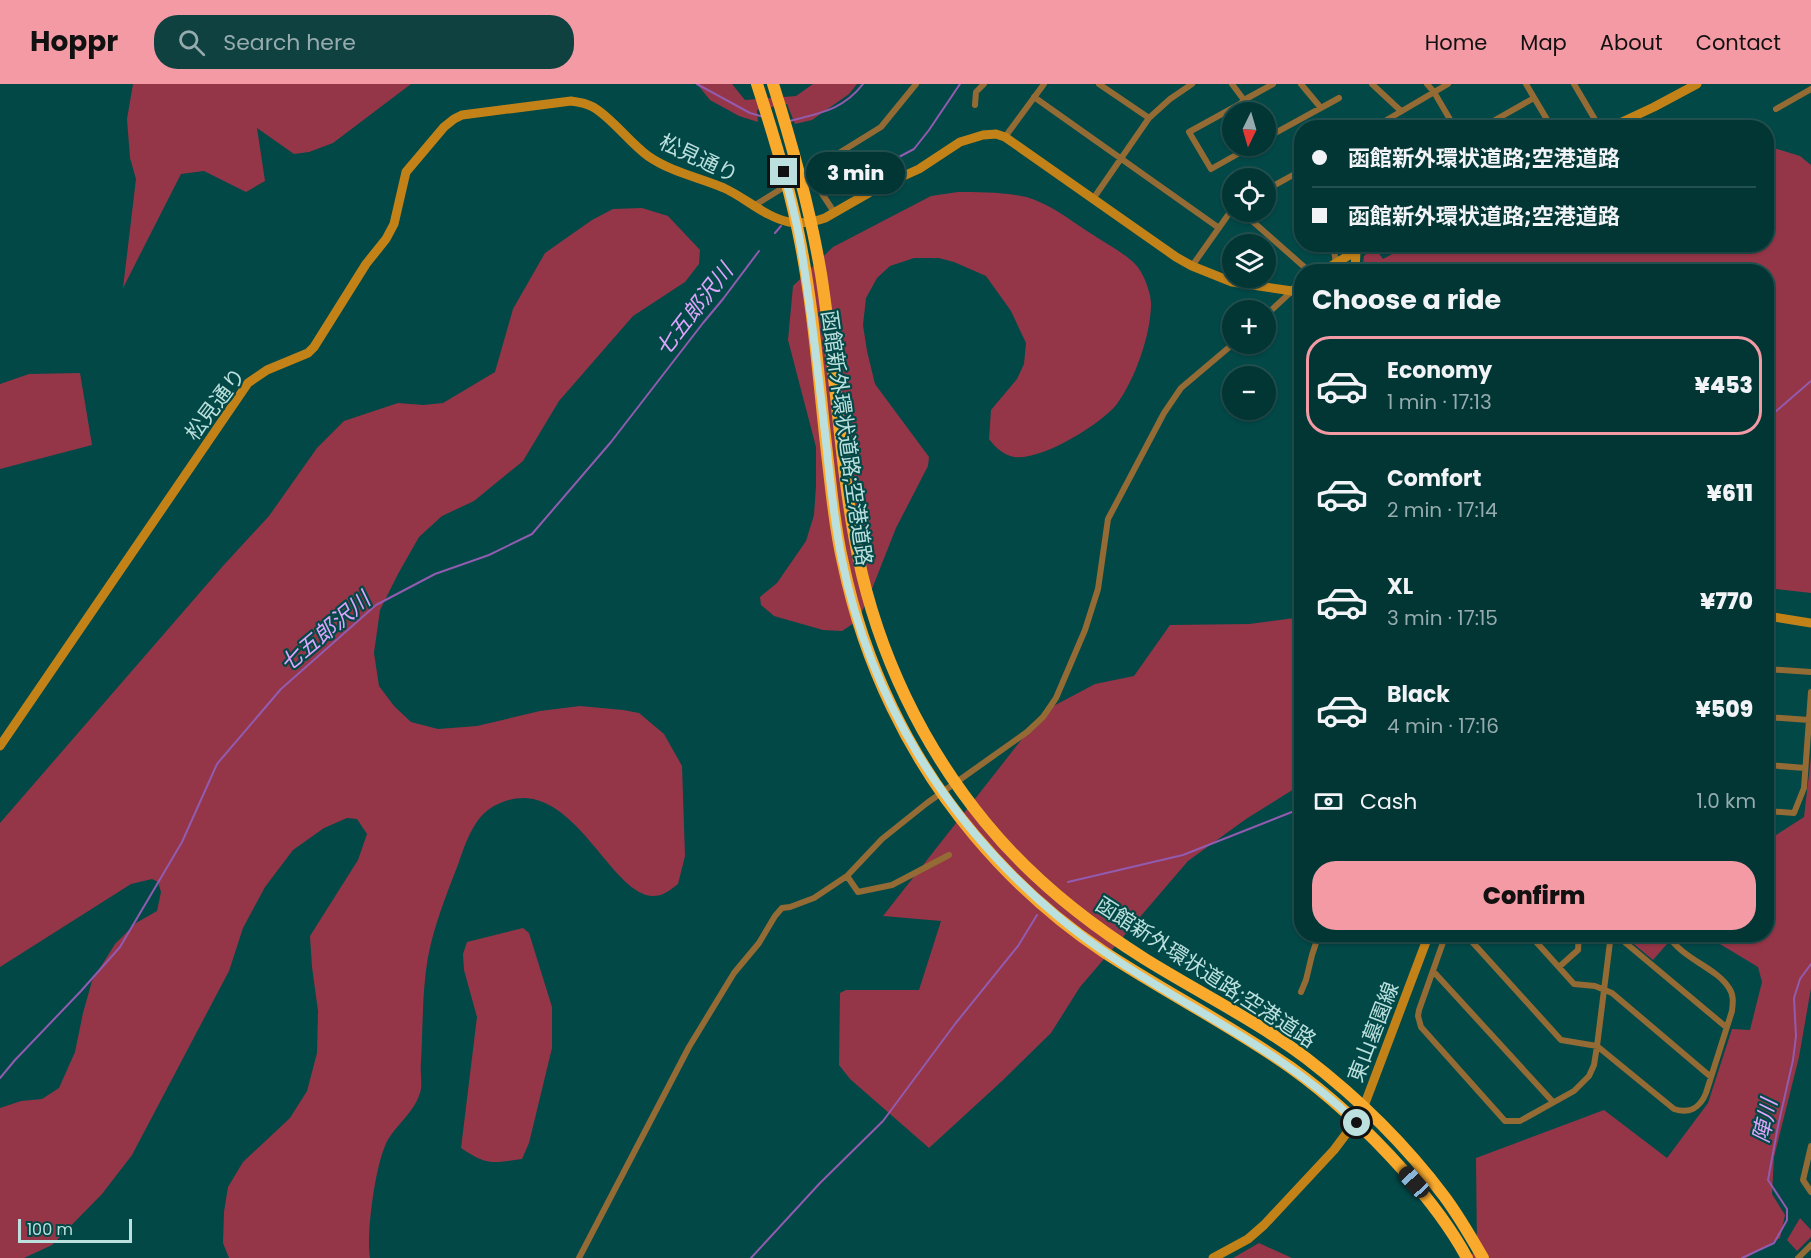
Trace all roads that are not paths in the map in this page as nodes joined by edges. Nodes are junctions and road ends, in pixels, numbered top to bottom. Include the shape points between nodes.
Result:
1 (757, 84) edge
2 (773, 84) edge
3 (916, 84) edge
4 (984, 84) edge
5 (1044, 84) edge
6 (1100, 84) edge
7 (1192, 84) edge
8 (1232, 84) edge
9 (1273, 84) edge
10 (1300, 84) edge
11 (1372, 84) edge
12 (1427, 84) edge
13 (1448, 84) edge
14 (1526, 84) edge
15 (1574, 84) edge
16 (1697, 84) edge
17 (1808, 84) edge
18 (1811, 89) edge
19 (1434, 92) junction
20 (1034, 97) junction
21 (1339, 98) dead end
22 (1534, 98) junction
23 (1244, 100) joint
24 (975, 105) dead end
25 (1321, 108) junction
26 (1776, 109) dead end
27 (1401, 111) junction
28 (1222, 114) edge
29 (1149, 118) junction
30 (1299, 120) edge
31 (1386, 120) edge
32 (1450, 120) edge
33 (1495, 120) edge
34 (1547, 120) edge
35 (1595, 120) edge
36 (1626, 120) edge
37 (1294, 123) edge
38 (1276, 133) edge
39 (1005, 137) junction
40 (1234, 156) edge
41 (1121, 159) junction
42 (808, 172) junction
43 (1294, 174) edge
44 (1276, 184) edge
45 (1093, 199) junction
46 (755, 205) junction
47 (834, 212) junction
48 (1223, 222) edge
49 (1253, 222) edge
50 (1219, 228) junction
51 (1334, 252) edge
52 (1354, 252) edge
53 (1336, 263) joint
54 (1301, 264) edge
55 (1192, 266) junction
56 (1292, 291) joint
57 (1276, 306) edge
58 (1222, 353) edge
59 (1774, 617) edge
60 (1811, 623) edge
61 (1774, 669) edge
62 (1811, 672) edge
63 (1811, 692) edge
64 (1774, 718) edge
65 (1809, 720) junction
66 (0, 746) edge
67 (1774, 766) edge
68 (1805, 768) junction
69 (1774, 812) edge
70 (949, 855) dead end
71 (847, 876) junction
72 (1316, 942) edge
73 (1426, 942) edge
74 (1443, 942) edge
75 (1472, 942) edge
76 (1536, 942) edge
77 (1578, 942) edge
78 (1612, 942) edge
79 (1623, 942) edge
80 (1674, 942) edge
81 (1559, 967) junction
82 (1433, 971) junction
83 (1604, 989) junction
84 (1301, 992) dead end
85 (1726, 1028) junction
86 (1597, 1046) junction
87 (1711, 1077) junction
88 (1553, 1102) junction
89 (1811, 1146) edge
90 (1811, 1192) edge
91 (1811, 1245) edge
92 (579, 1258) edge
93 (1213, 1258) edge
94 (1467, 1258) edge
95 (1483, 1258) edge
96 (1798, 1258) edge

1 - 94 highway, 函館新外環状道路;空港道路 via 799,233 836,525 851,598 877,675 921,760 948,801 997,860 1066,924 1101,950 1242,1035 1343,1109 1428,1198
2 - 95 highway, 函館新外環状道路;空港道路 via 799,168 821,276 851,522 867,594 892,669 935,752 1010,850 1077,912 1304,1057 1354,1097 1398,1140 1446,1198
3 - 42 street via 881,127
4 - 24 street via 976,92
5 - 20 street
6 - 29 street
7 - 29 street
8 - 23 street
9 - 23 street
10 - 25 street
11 - 27 street
12 - 19 street
13 - 19 street
14 - 22 street
15 - 35 street
16 - 36 street
17 - 18 street
18 - 26 street
19 - 27 street
19 - 32 street
20 - 39 street
20 - 41 street
21 - 25 street
22 - 33 street
22 - 34 street
25 - 30 street
27 - 31 street
28 - 40 street via 1189,132 1211,169
29 - 41 street
37 - 38 street
39 - 45 street
39 - 47 street, 松見通り via 982,135 960,142 919,169
41 - 45 street
41 - 50 street
42 - 46 street
42 - 47 street
43 - 44 street
45 - 55 street
46 - 47 street, 松見通り via 788,222 818,221
46 - 66 street, 松見通り via 727,189 656,161 599,111 582,103 462,114 454,119 406,172 394,224 314,347 267,369 248,383
48 - 50 street
49 - 54 street
50 - 55 street
51 - 53 street
52 - 53 street
55 - 56 street via 1232,282
56 - 57 street
58 - 71 street via 1181,387 1108,519 1098,589 1085,630 1056,698 1043,717 882,839
59 - 60 street
61 - 62 street
63 - 65 street
64 - 65 street
65 - 68 street
67 - 68 street
68 - 69 street via 1804,788 1794,813
70 - 71 street via 892,885 869,890 858,892
71 - 92 street via 814,897 782,908 734,973 689,1047
72 - 84 street
73 - 93 street, 東山墓園線 via 1370,1092 1347,1134 1264,1225 1248,1239
74 - 82 street
75 - 86 street via 1561,1040
76 - 81 street
77 - 81 street via 1578,950
78 - 83 street
79 - 85 street
80 - 85 street via 1728,986 1733,1006
81 - 83 street via 1574,984
82 - 88 street
82 - 88 street via 1419,1010 1421,1027 1505,1120 1520,1121
83 - 86 street
83 - 87 street
85 - 87 street
86 - 87 street via 1680,1111 1701,1104
86 - 88 street via 1586,1081
89 - 90 street via 1803,1180
91 - 96 street

